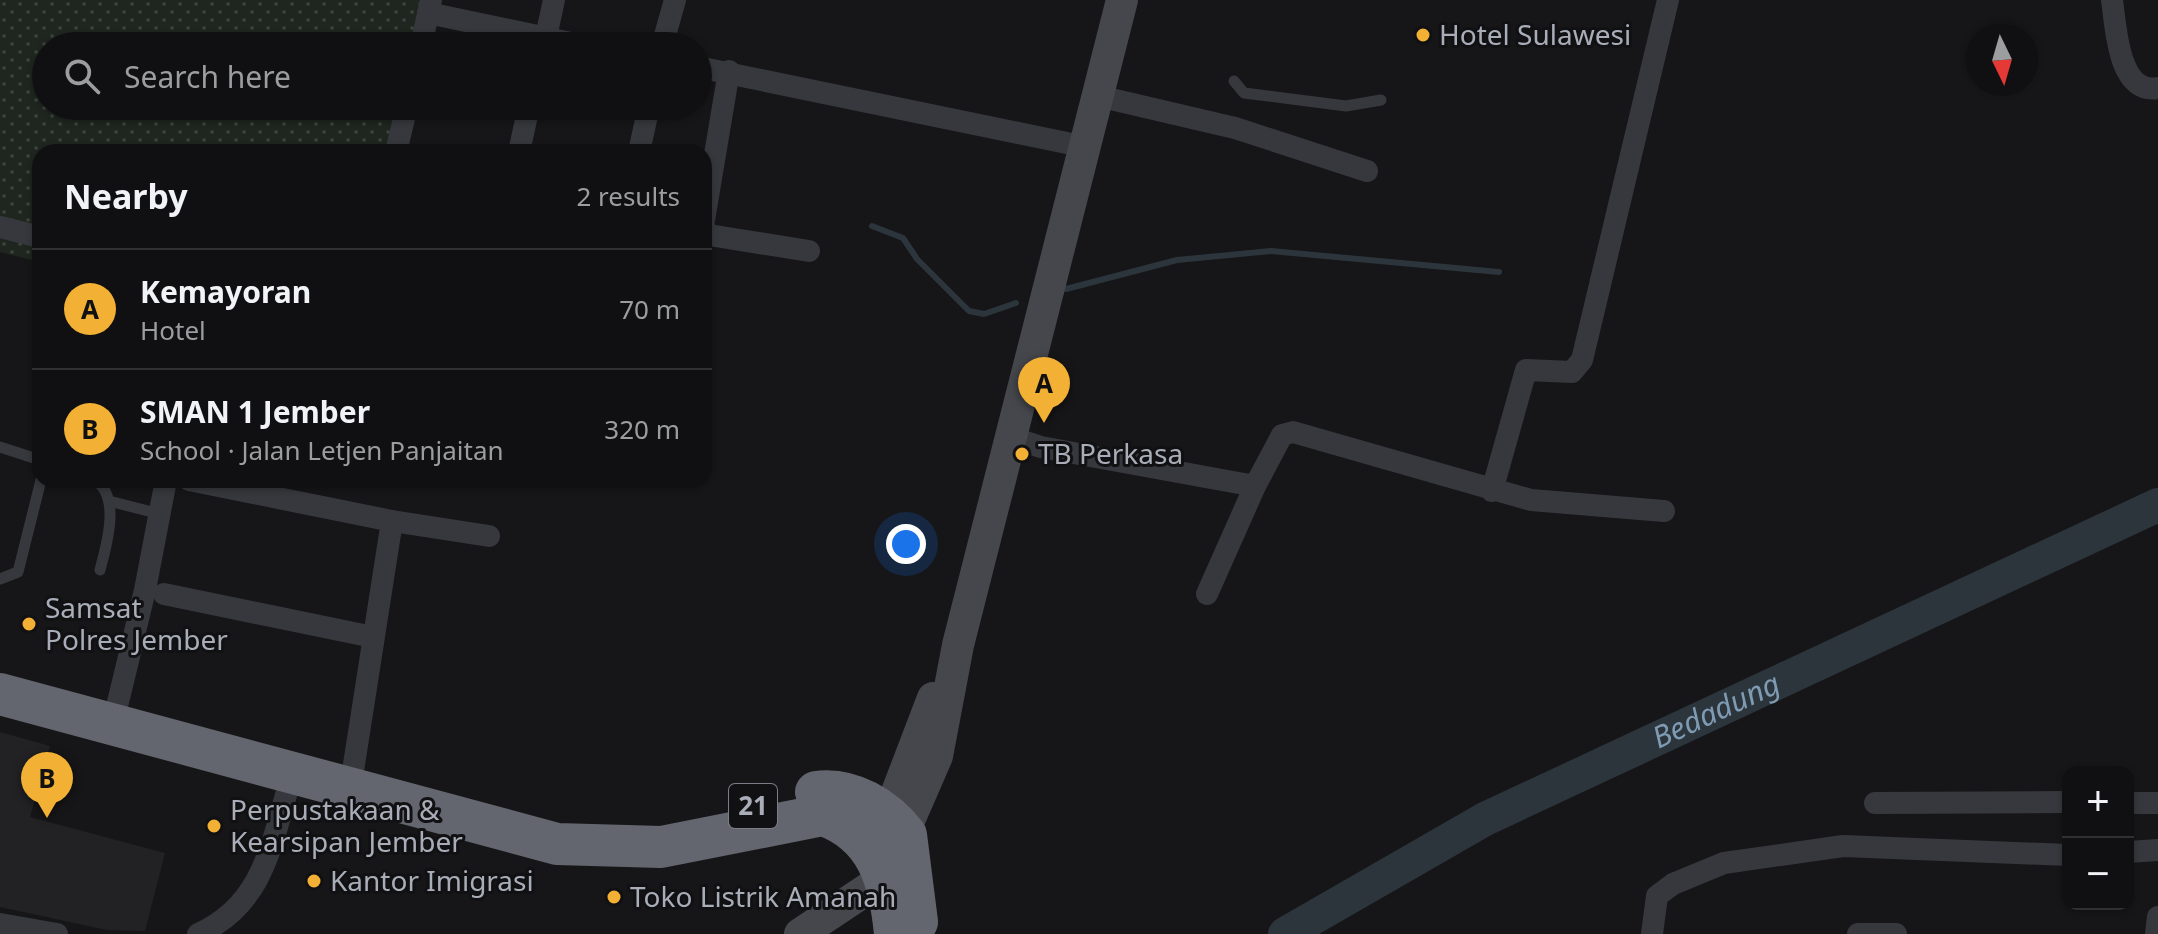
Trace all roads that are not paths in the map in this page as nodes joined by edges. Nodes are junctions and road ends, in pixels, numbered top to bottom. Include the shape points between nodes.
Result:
1 (554, 0) edge
2 (675, 0) edge
3 (1122, 0) edge
4 (1668, 0) edge
5 (2112, 0) edge
6 (429, 6) edge
7 (424, 32) edge
8 (513, 32) edge
9 (547, 32) edge
10 (666, 32) edge
11 (712, 69) edge
12 (729, 71) junction
13 (1234, 81) dead end
14 (2158, 88) edge
15 (1098, 96) junction
16 (1381, 100) dead end
17 (404, 120) edge
18 (526, 120) edge
19 (646, 120) edge
20 (398, 144) edge
21 (521, 144) edge
22 (641, 144) edge
23 (1086, 147) junction
24 (1367, 171) dead end
25 (712, 172) edge
26 (0, 227) edge
27 (32, 235) edge
28 (712, 235) edge
29 (809, 251) dead end
30 (1013, 438) junction
31 (0, 447) edge
32 (32, 457) edge
33 (1255, 486) junction
34 (39, 488) edge
35 (102, 488) edge
36 (165, 488) edge
37 (229, 488) edge
38 (1492, 491) junction
39 (109, 501) junction
40 (1664, 511) dead end
41 (160, 514) junction
42 (392, 521) junction
43 (489, 536) dead end
44 (100, 570) dead end
45 (0, 579) edge
46 (164, 594) dead end
47 (1207, 594) dead end
48 (373, 637) junction
49 (0, 694) edge
50 (113, 723) junction
51 (292, 774) junction
52 (350, 790) junction
53 (2062, 802) edge
54 (1875, 803) dead end
55 (2134, 803) edge
56 (2158, 803) edge
57 (619, 848) junction
58 (2158, 850) edge
59 (2134, 852) edge
60 (881, 855) junction
61 (2062, 855) edge
62 (2158, 917) edge
63 (0, 924) edge
64 (57, 934) edge
65 (198, 934) edge
66 (800, 934) edge
67 (895, 934) edge
68 (919, 934) edge
69 (1652, 934) edge
70 (1858, 934) edge
71 (1896, 934) edge
72 (2156, 934) edge

1 - 9 street
2 - 10 street
3 - 15 main road
4 - 38 street via 1582,360 1572,372 1526,370
5 - 14 street via 2131,79 2144,89
6 - 7 street
6 - 8 street
11 - 12 street
12 - 23 street
12 - 25 street
13 - 16 lane via 1244,93 1346,106
15 - 23 main road
15 - 24 street via 1235,128
17 - 20 street
18 - 21 street
19 - 22 street
23 - 30 main road
26 - 27 street
28 - 29 street
30 - 33 street
30 - 60 main road via 958,645 941,676 925,755
31 - 32 lane
33 - 38 street via 1282,435 1293,432
33 - 47 street
34 - 45 lane via 18,572
35 - 39 lane
36 - 41 street
37 - 42 street
38 - 40 street via 1531,500
39 - 41 lane
39 - 44 lane
41 - 50 street
42 - 43 street
42 - 48 street
46 - 48 street
48 - 52 street
49 - 50 highway, 21
50 - 51 highway, 21
51 - 52 highway, 21
51 - 65 street via 266,863 248,898 216,926
52 - 57 highway, 21 via 557,844
53 - 54 street
55 - 56 street
57 - 60 highway, 21 via 661,847 823,815 846,823
57 - 60 highway, 21 via 658,831 814,792 849,794
58 - 59 street
60 - 66 main road
60 - 67 highway
60 - 68 highway
61 - 69 street via 1843,846 1724,863 1657,896
62 - 72 street
63 - 64 street
70 - 71 street

